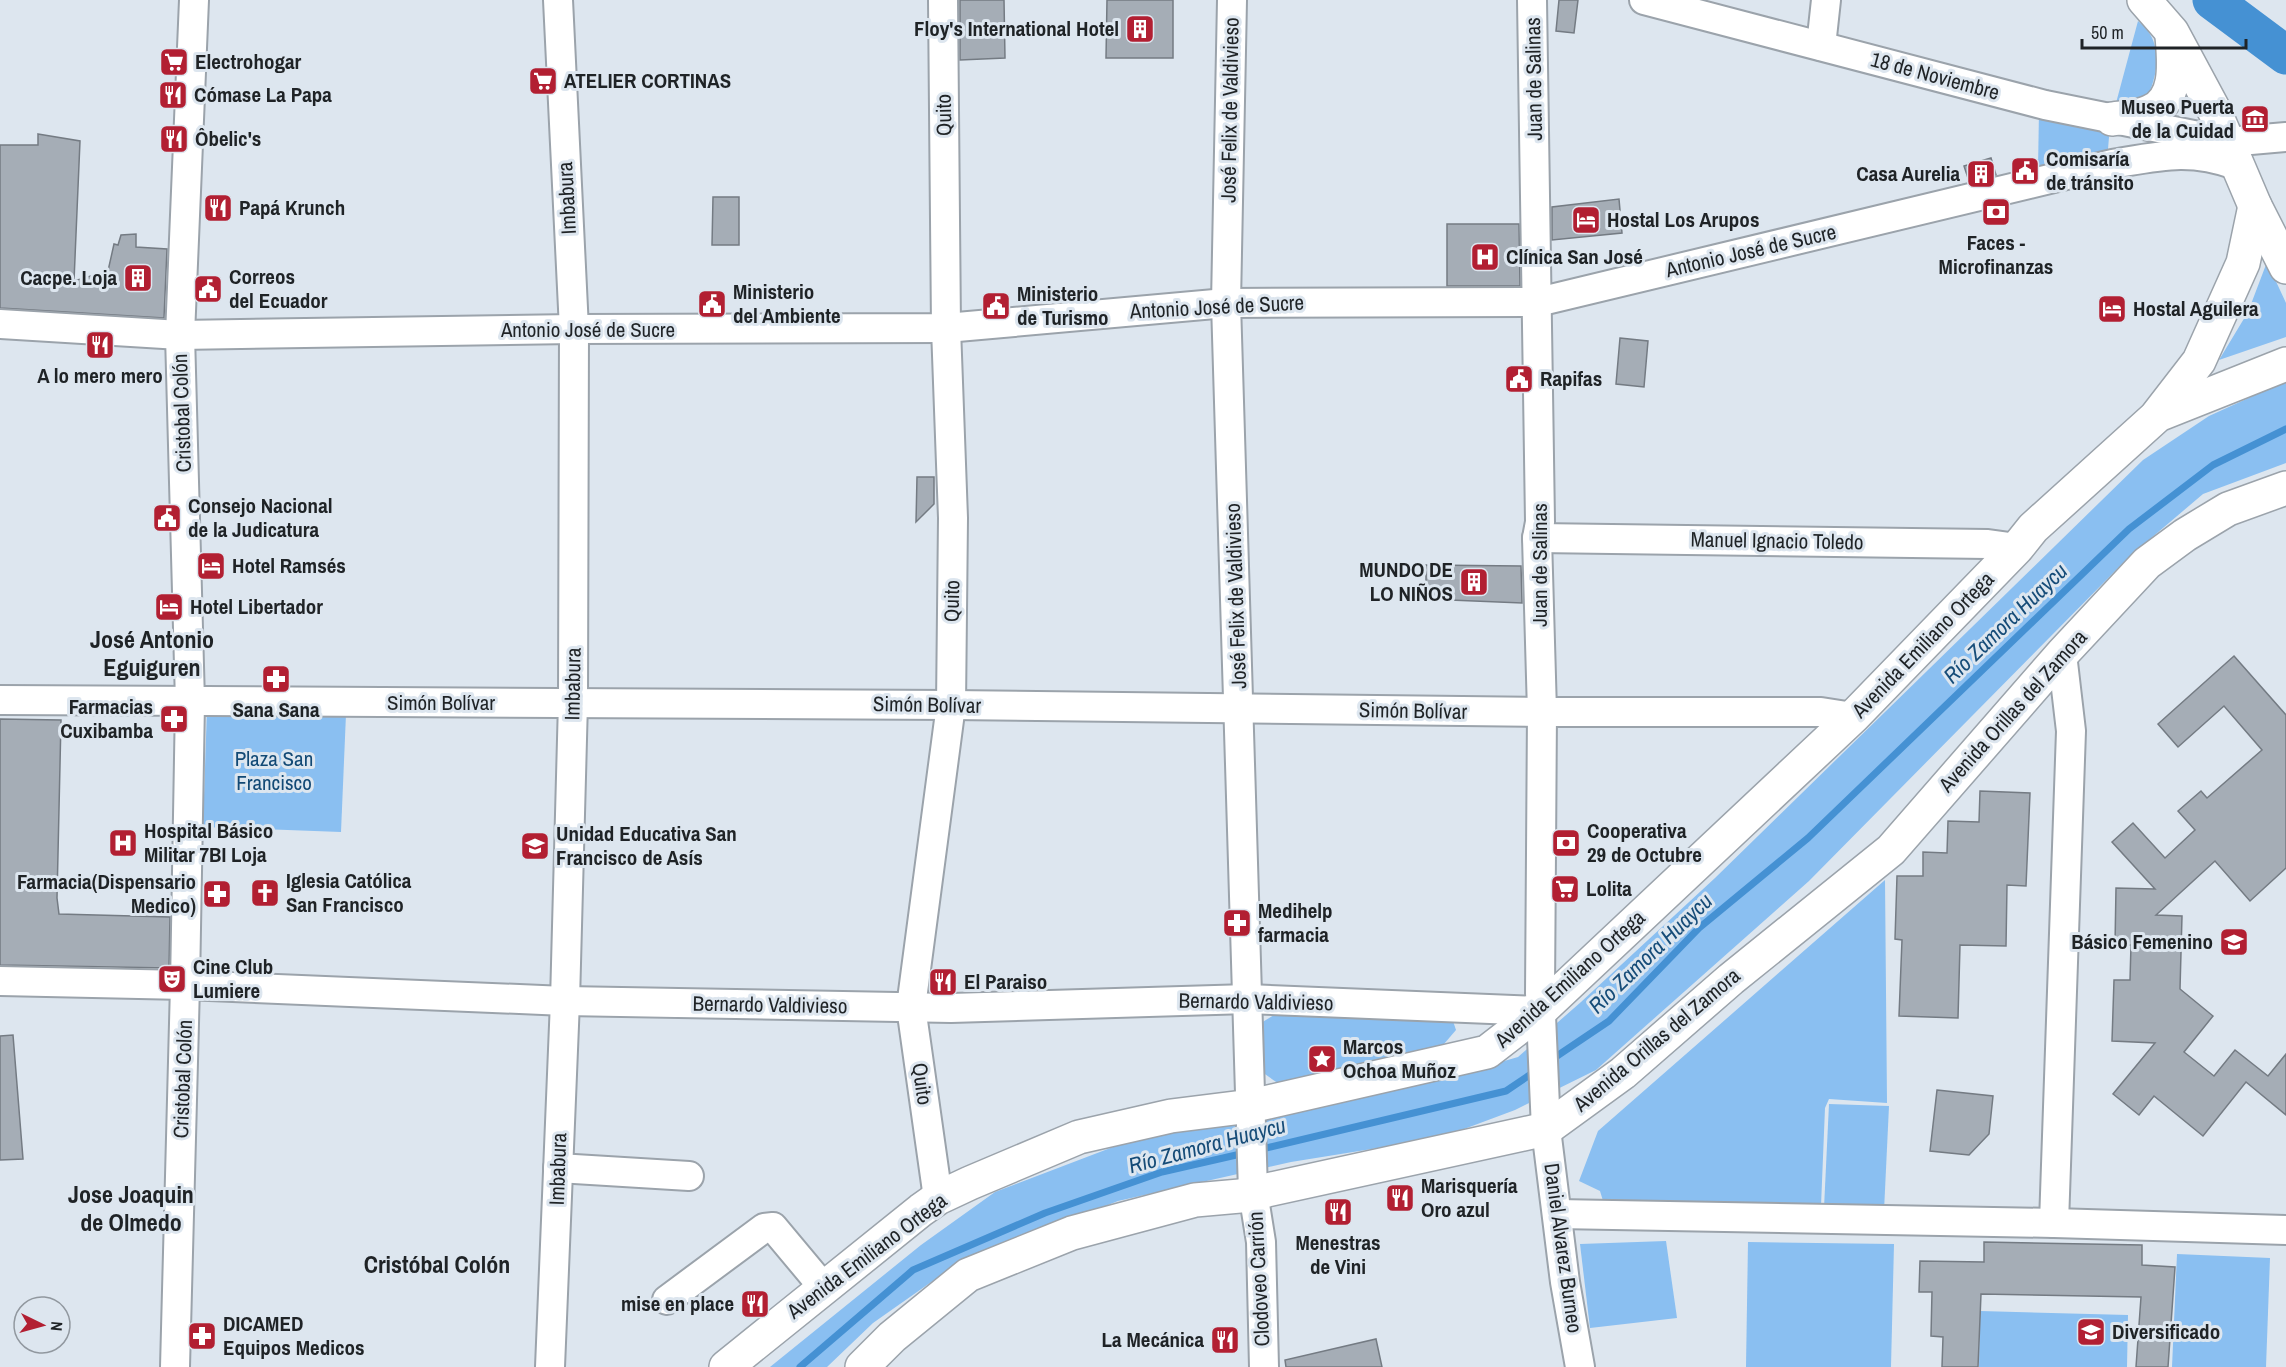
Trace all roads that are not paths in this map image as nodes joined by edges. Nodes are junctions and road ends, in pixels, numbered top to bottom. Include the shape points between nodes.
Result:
1 (194, 0) edge
2 (558, 0) edge
3 (943, 0) edge
4 (1232, 0) edge
5 (1532, 0) edge
6 (1644, 0) edge
7 (1826, 0) edge
8 (2144, 0) edge
9 (2172, 32) junction
10 (1821, 46) junction
11 (2109, 119) junction
12 (2286, 137) edge
13 (2232, 154) junction
14 (2112, 164) junction
15 (2254, 206) junction
16 (2286, 267) edge
17 (1538, 302) junction
18 (1226, 303) junction
19 (0, 324) edge
20 (946, 328) junction
21 (574, 329) junction
22 (180, 335) junction
23 (2286, 364) edge
24 (2158, 415) junction
25 (2286, 488) edge
26 (1537, 538) junction
27 (2017, 548) junction
28 (2062, 654) junction
29 (0, 700) edge
30 (190, 702) junction
31 (573, 702) junction
32 (951, 705) junction
33 (1239, 709) junction
34 (1542, 712) junction
35 (1853, 717) junction
36 (0, 981) edge
37 (186, 986) junction
38 (1248, 999) junction
39 (565, 1001) junction
40 (911, 1007) junction
41 (1540, 1011) junction
42 (1251, 1106) junction
43 (1546, 1129) junction
44 (558, 1168) junction
45 (689, 1176) dead end
46 (1246, 1194) junction
47 (938, 1198) junction
48 (1557, 1214) junction
49 (2054, 1223) junction
50 (2286, 1230) edge
51 (824, 1288) junction
52 (667, 1300) dead end
53 (175, 1367) edge
54 (550, 1367) edge
55 (726, 1367) edge
56 (862, 1367) edge
57 (1245, 1367) edge
58 (1264, 1367) edge
59 (1580, 1367) edge

1 - 22 street, Cristobal Colón
2 - 21 street, Imbabura
3 - 20 street, Quito
4 - 18 street, José Felix de Valdivieso
5 - 17 street, Juan de Salinas
6 - 10 street, 18 de Noviembre
7 - 10 street
8 - 9 main road
9 - 11 main road via 2173,79 2164,101 2150,112
9 - 13 main road via 2215,112
10 - 11 street, 18 de Noviembre
11 - 13 street, 18 de Noviembre
11 - 14 street via 2120,142
12 - 13 street
13 - 14 street, Antonio José de Sucre via 2178,154
13 - 15 main road
14 - 17 street, Antonio José de Sucre
15 - 16 main road
15 - 24 main road via 2243,263 2199,361
17 - 18 street, Antonio José de Sucre
17 - 26 street, Juan de Salinas
18 - 20 street, Antonio José de Sucre
18 - 33 street, José Felix de Valdivieso
19 - 22 street, Antonio José de Sucre
20 - 21 street, Antonio José de Sucre
20 - 32 street, Quito via 953,518
21 - 22 street, Antonio José de Sucre
21 - 31 street, Imbabura
22 - 30 street, Cristobal Colón
23 - 24 main road, Avenida Emiliano Ortega
24 - 27 main road, Avenida Emiliano Ortega via 2033,528
25 - 28 main road, Avenida Orillas del Zamora via 2228,509 2147,563
26 - 27 street, Manuel Ignacio Toledo via 1988,544
26 - 34 street, Juan de Salinas
27 - 35 main road, Avenida Emiliano Ortega
28 - 43 main road, Avenida Orillas del Zamora via 1891,850 1731,979 1623,1073
28 - 49 street via 2071,731
29 - 30 street, Simón Bolívar
30 - 31 street, Simón Bolívar
30 - 37 street, Cristobal Colón
31 - 32 street, Simón Bolívar
31 - 39 street, Imbabura
32 - 33 street, Simón Bolívar
32 - 40 street, Quito
33 - 34 street, Simón Bolívar
33 - 38 street, José Felix de Valdivieso
34 - 35 street, Simón Bolívar via 1821,712
34 - 41 street, Juan de Salinas
35 - 41 main road, Avenida Emiliano Ortega
36 - 37 street, Bernardo Valdivieso
37 - 39 street, Bernardo Valdivieso
37 - 53 street, Cristobal Colón
38 - 40 street, Bernardo Valdivieso
38 - 41 street, Bernardo Valdivieso
38 - 42 street, José Felix de Valdivieso
39 - 40 street, Bernardo Valdivieso
39 - 44 street, Imbabura
40 - 47 street, Quito
41 - 42 main road, Avenida Emiliano Ortega via 1487,1052
41 - 43 street, Juan de Salinas
42 - 46 street, José Felix de Valdivieso
42 - 47 main road, Avenida Emiliano Ortega via 1171,1116 1079,1137
43 - 46 main road, Avenida Orillas del Zamora
43 - 48 street, Daniel Alvarez Burneo
44 - 45 street
44 - 54 street, Imbabura
46 - 56 main road, Avenida Orillas del Zamora via 1195,1200 1072,1233 968,1275
46 - 57 street, Clodoveo Carrión
46 - 58 street, Clodoveo Carrión via 1261,1242
47 - 51 main road, Avenida Emiliano Ortega
48 - 49 street
48 - 59 street, Daniel Alvarez Burneo
49 - 50 street
51 - 52 street via 772,1227 764,1228
51 - 55 main road, Avenida Emiliano Ortega

